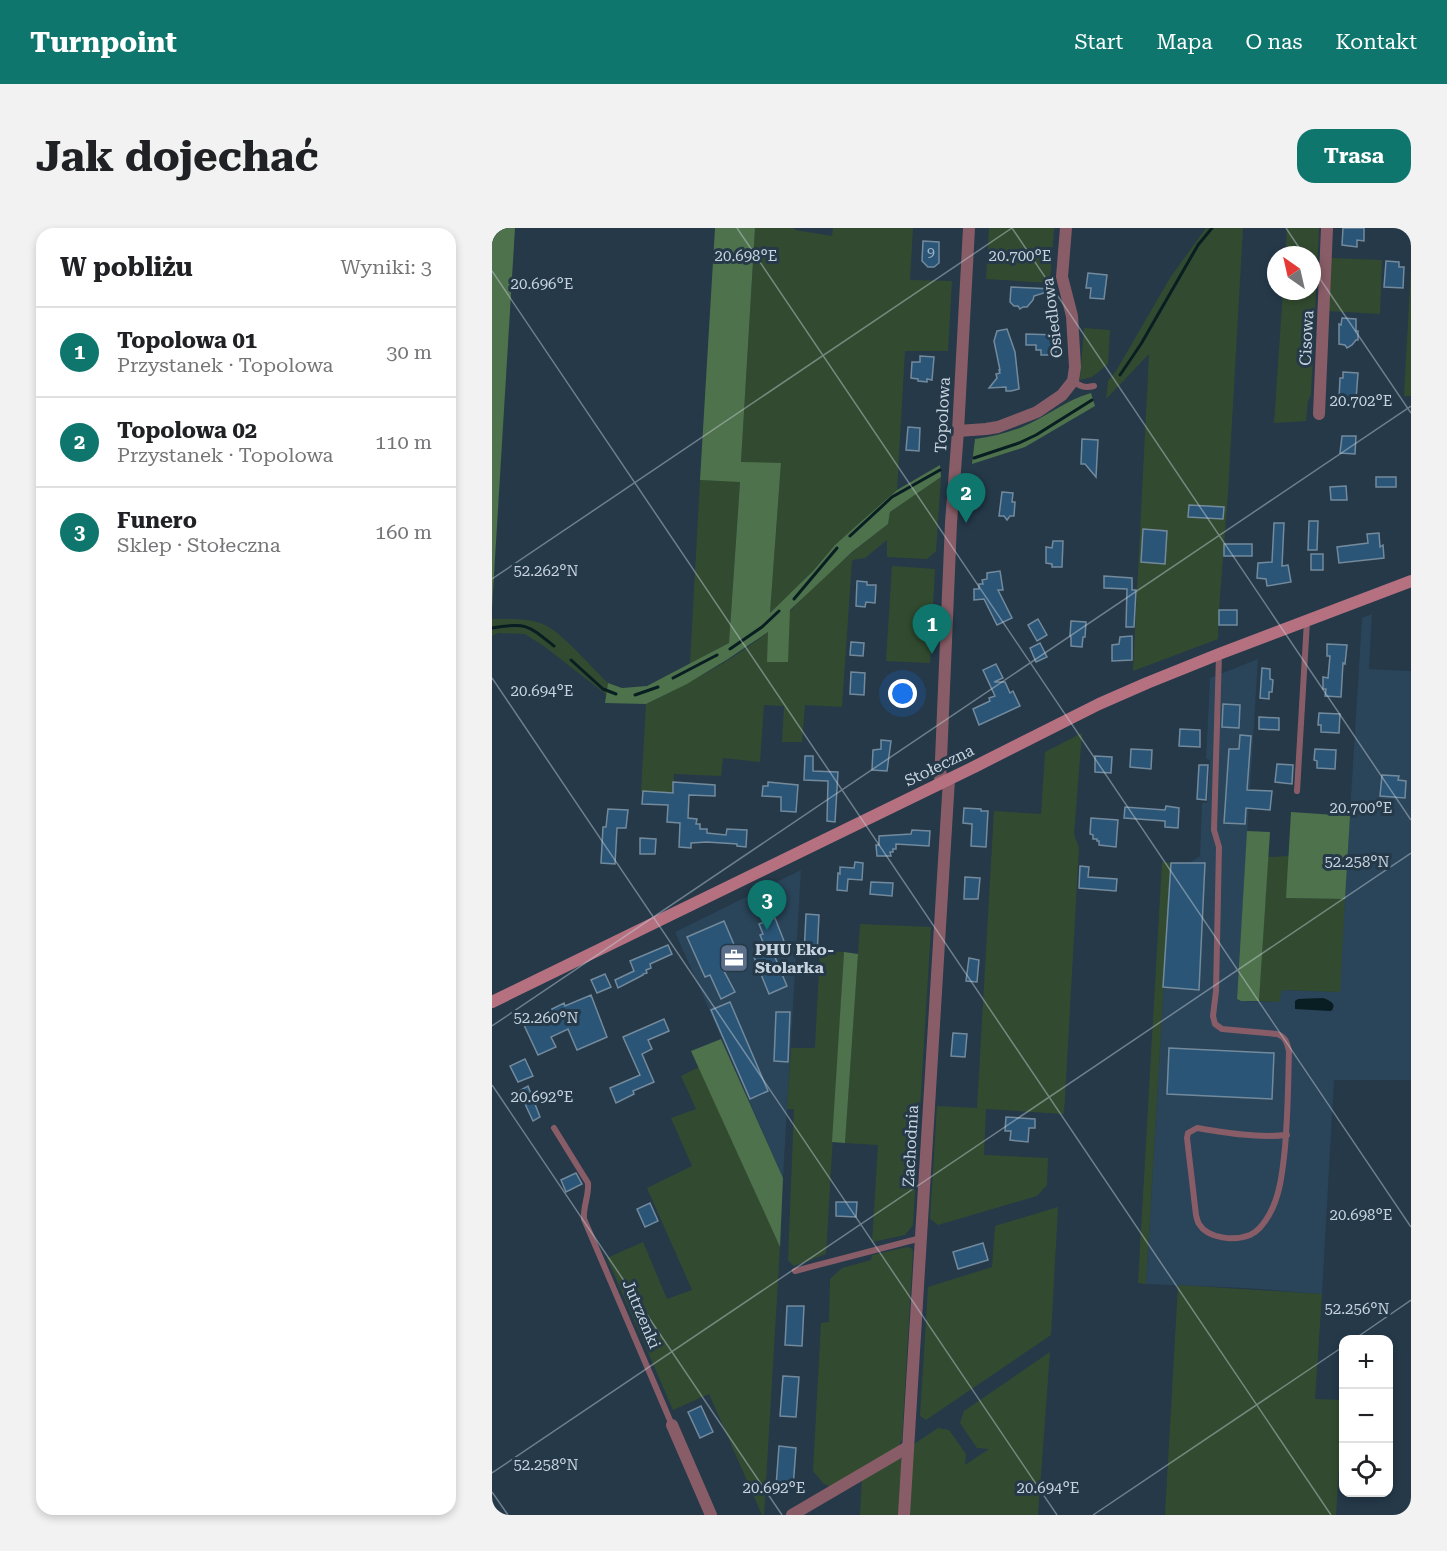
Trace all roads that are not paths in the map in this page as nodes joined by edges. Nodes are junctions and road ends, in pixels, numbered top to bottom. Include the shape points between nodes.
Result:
1 (969, 228) edge
2 (1066, 228) edge
3 (1327, 228) edge
4 (1073, 381) junction
5 (1094, 386) dead end
6 (1319, 414) dead end
7 (958, 431) junction
8 (1411, 580) edge
9 (1307, 620) junction
10 (1219, 654) junction
11 (945, 781) junction
12 (1297, 791) dead end
13 (492, 1002) edge
14 (554, 1128) dead end
15 (1287, 1135) junction
16 (921, 1238) junction
17 (795, 1271) dead end
18 (672, 1425) joint
19 (908, 1447) junction
20 (711, 1515) edge
21 (792, 1515) edge
22 (904, 1515) edge

1 - 7 street, Topolowa
2 - 4 street, Osiedlowa via 1062,277 1072,316
3 - 6 street, Cisowa
4 - 5 lane via 1080,386
4 - 7 street, Osiedlowa via 1062,395 1037,412 998,427
7 - 11 street, Topolowa via 951,523
8 - 9 main road, Stołeczna
9 - 10 main road, Stołeczna
9 - 12 lane
10 - 11 main road, Stołeczna via 1099,704
10 - 15 lane via 1213,1016 1222,1029 1277,1034 1287,1041
11 - 13 main road, Stołeczna
11 - 16 street, Zachodnia
14 - 18 lane, Jutrzenki via 588,1183 584,1219
15 - 15 lane via 1249,1136 1197,1128 1188,1133 1199,1225 1228,1238 1259,1229 1274,1205 1281,1182
16 - 17 lane
16 - 19 street, Zachodnia
18 - 20 street, Jutrzenki
19 - 21 street
19 - 22 street, Zachodnia

